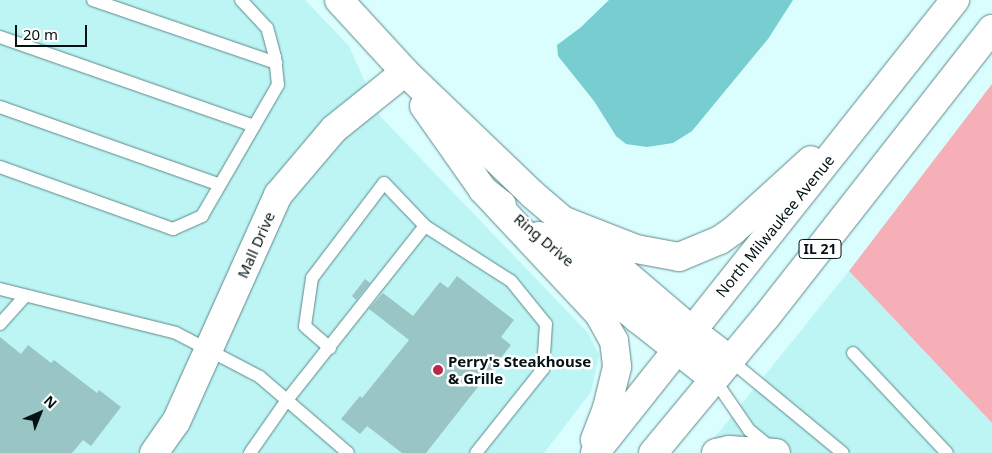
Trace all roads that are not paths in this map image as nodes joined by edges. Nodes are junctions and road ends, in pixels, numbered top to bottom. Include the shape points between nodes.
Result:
1 (93, 0) edge
2 (241, 0) edge
3 (339, 0) edge
4 (955, 0) edge
5 (992, 29) edge
6 (0, 37) edge
7 (276, 63) junction
8 (405, 72) junction
9 (0, 107) edge
10 (870, 107) junction
11 (254, 126) junction
12 (0, 167) edge
13 (220, 184) junction
14 (483, 190) junction
15 (562, 220) junction
16 (425, 226) junction
17 (0, 289) edge
18 (24, 296) junction
19 (0, 324) edge
20 (684, 340) junction
21 (330, 348) junction
22 (209, 349) junction
23 (853, 353) dead end
24 (722, 369) junction
25 (287, 400) junction
26 (154, 453) edge
27 (250, 453) edge
28 (348, 453) edge
29 (476, 453) edge
30 (588, 453) edge
31 (594, 453) edge
32 (653, 453) edge
33 (716, 453) edge
34 (776, 453) edge
35 (843, 453) edge
36 (946, 453) edge

1 - 7 lane
2 - 7 lane via 267,28
3 - 8 main road, Ring Drive
4 - 10 main road, North Milwaukee Avenue
5 - 24 main road, IL 21
6 - 11 lane
7 - 11 lane via 278,84
8 - 14 main road, Ring Drive via 428,114
8 - 15 main road, Ring Drive
8 - 22 main road, Mall Drive via 334,129 278,195
9 - 13 lane
10 - 15 main road via 733,230 720,240 679,256 636,249
10 - 20 main road, North Milwaukee Avenue
11 - 13 lane
12 - 13 lane via 173,229 202,216
14 - 20 main road, Ring Drive
14 - 30 main road via 598,314 614,341 617,367 607,408
15 - 20 main road, Ring Drive
16 - 21 lane
16 - 21 lane via 384,183 312,278 304,326
16 - 29 lane via 511,281 546,324 543,369
17 - 18 lane
18 - 19 lane
18 - 22 lane via 176,333
20 - 24 main road, Ring Drive
20 - 31 main road, North Milwaukee Avenue
21 - 25 lane
22 - 25 lane via 260,377
22 - 26 main road, Mall Drive via 176,422
23 - 36 lane
24 - 32 main road, IL 21
24 - 34 lane via 749,430
24 - 35 lane
25 - 27 lane
25 - 28 lane
33 - 34 main road via 729,450

